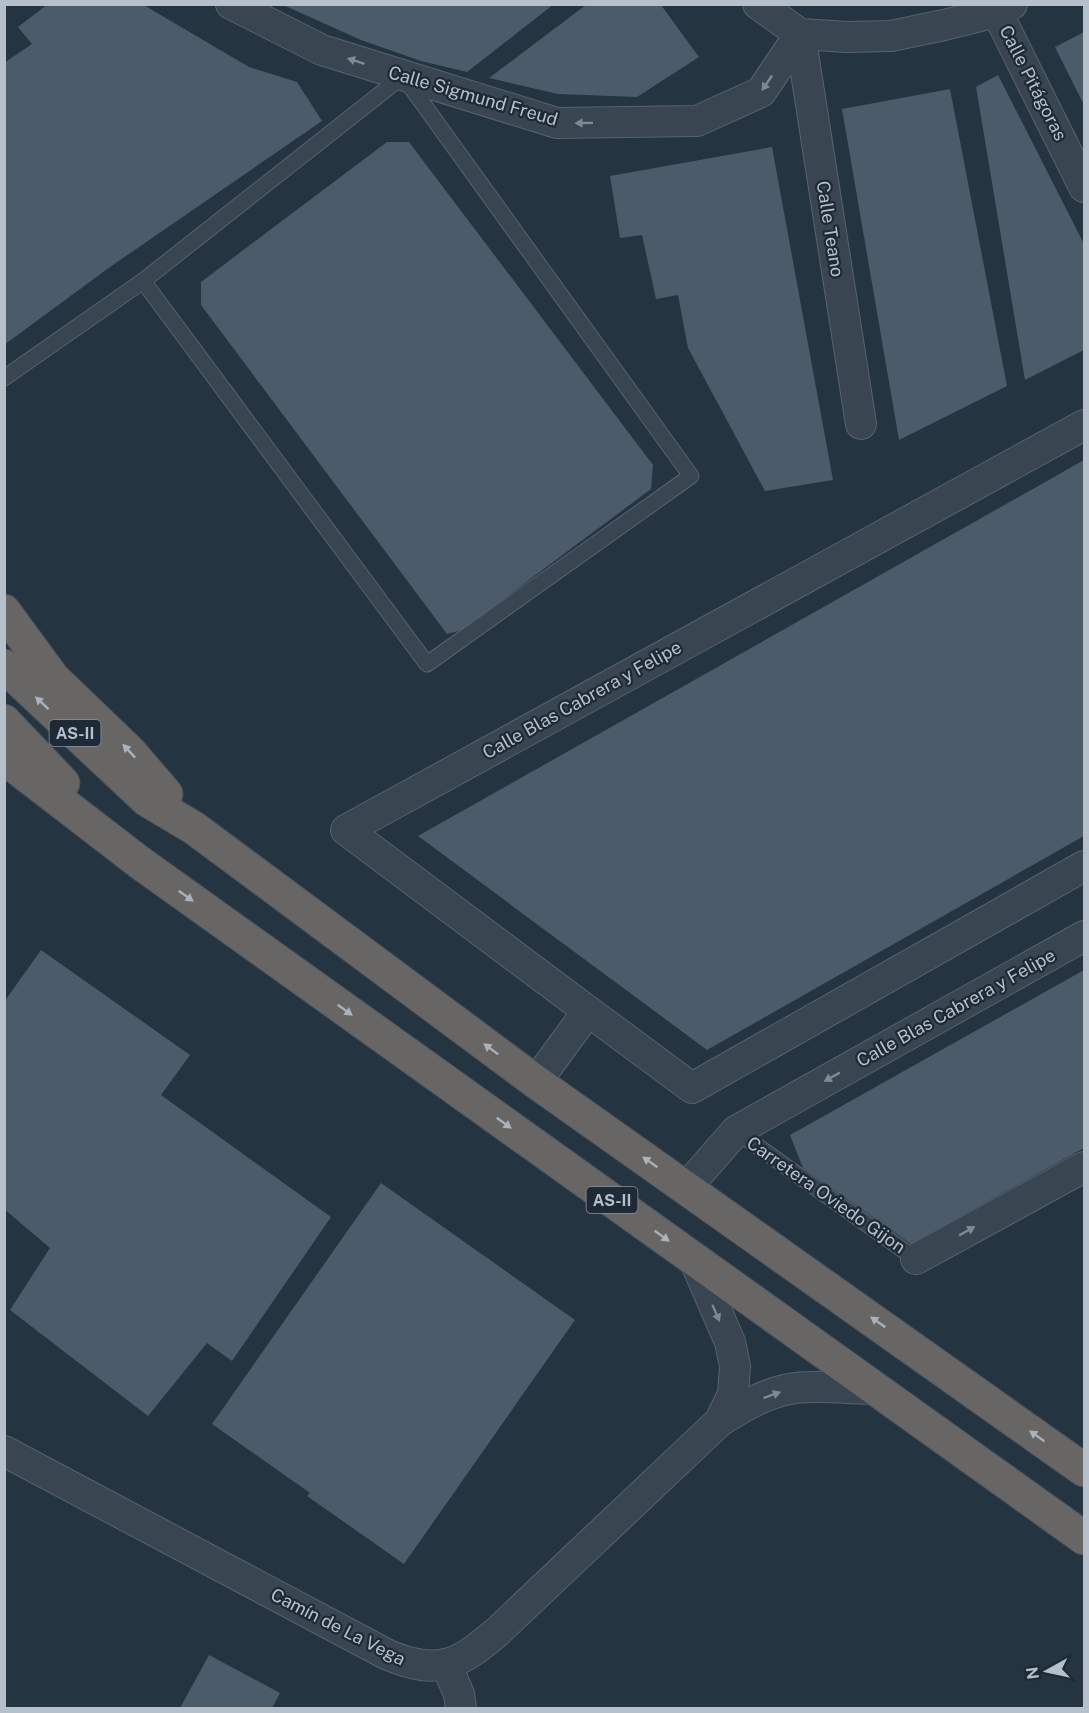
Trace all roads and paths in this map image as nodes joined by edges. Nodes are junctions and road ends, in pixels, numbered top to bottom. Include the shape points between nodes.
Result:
1 (231, 4) edge
2 (758, 4) edge
3 (1004, 8) edge
4 (800, 34) junction
5 (403, 76) junction
6 (1084, 187) edge
7 (144, 281) junction
8 (4, 378) edge
9 (861, 424) dead end
10 (1084, 425) edge
11 (4, 611) edge
12 (4, 666) edge
13 (4, 721) edge
14 (4, 758) edge
15 (194, 828) junction
16 (139, 862) junction
17 (1084, 866) edge
18 (1084, 936) edge
19 (588, 1011) junction
20 (536, 1082) junction
21 (736, 1131) junction
22 (1084, 1167) edge
23 (686, 1188) junction
24 (694, 1259) junction
25 (916, 1259) joint
26 (876, 1389) junction
27 (720, 1421) junction
28 (4, 1451) edge
29 (1084, 1470) edge
30 (1084, 1538) edge
31 (446, 1664) junction
32 (461, 1708) edge

5 -> 1 street, Calle Sigmund Freud via 322,50
2 - 4 street
3 - 4 street via 891,36
3 - 6 street, Calle Pitágoras
4 -> 5 street, Calle Sigmund Freud via 761,92 697,121 557,123
4 - 9 street, Calle Teano
5 - 7 lane
5 - 7 lane via 691,476 427,664
7 - 8 lane
10 - 19 street, Calle Blas Cabrera y Felipe via 346,830
15 -> 11 highway via 130,752 53,678
15 -> 12 highway, AS-II via 147,800
13 - 16 highway, AS-II
14 - 16 highway
20 -> 15 highway, AS-II
16 -> 24 highway, AS-II
17 - 19 street, Calle Blas Cabrera y Felipe via 692,1088
18 -> 21 street, Calle Blas Cabrera y Felipe
19 - 20 street
23 -> 20 highway, AS-II
21 - 23 street, Calle Blas Cabrera y Felipe
21 - 25 lane, Carretera Oviedo Gijon
25 -> 22 street
29 -> 23 highway, AS-II
24 - 26 highway, AS-II
24 -> 27 street, Camín de La Vega via 730,1342 735,1366 733,1394
27 -> 26 street, Camín de La Vega via 747,1405 797,1388
26 - 30 highway, AS-II
27 - 31 street, Camín de La Vega via 497,1632 469,1655
28 - 31 street, Camín de La Vega via 388,1655 410,1664
31 - 32 street

